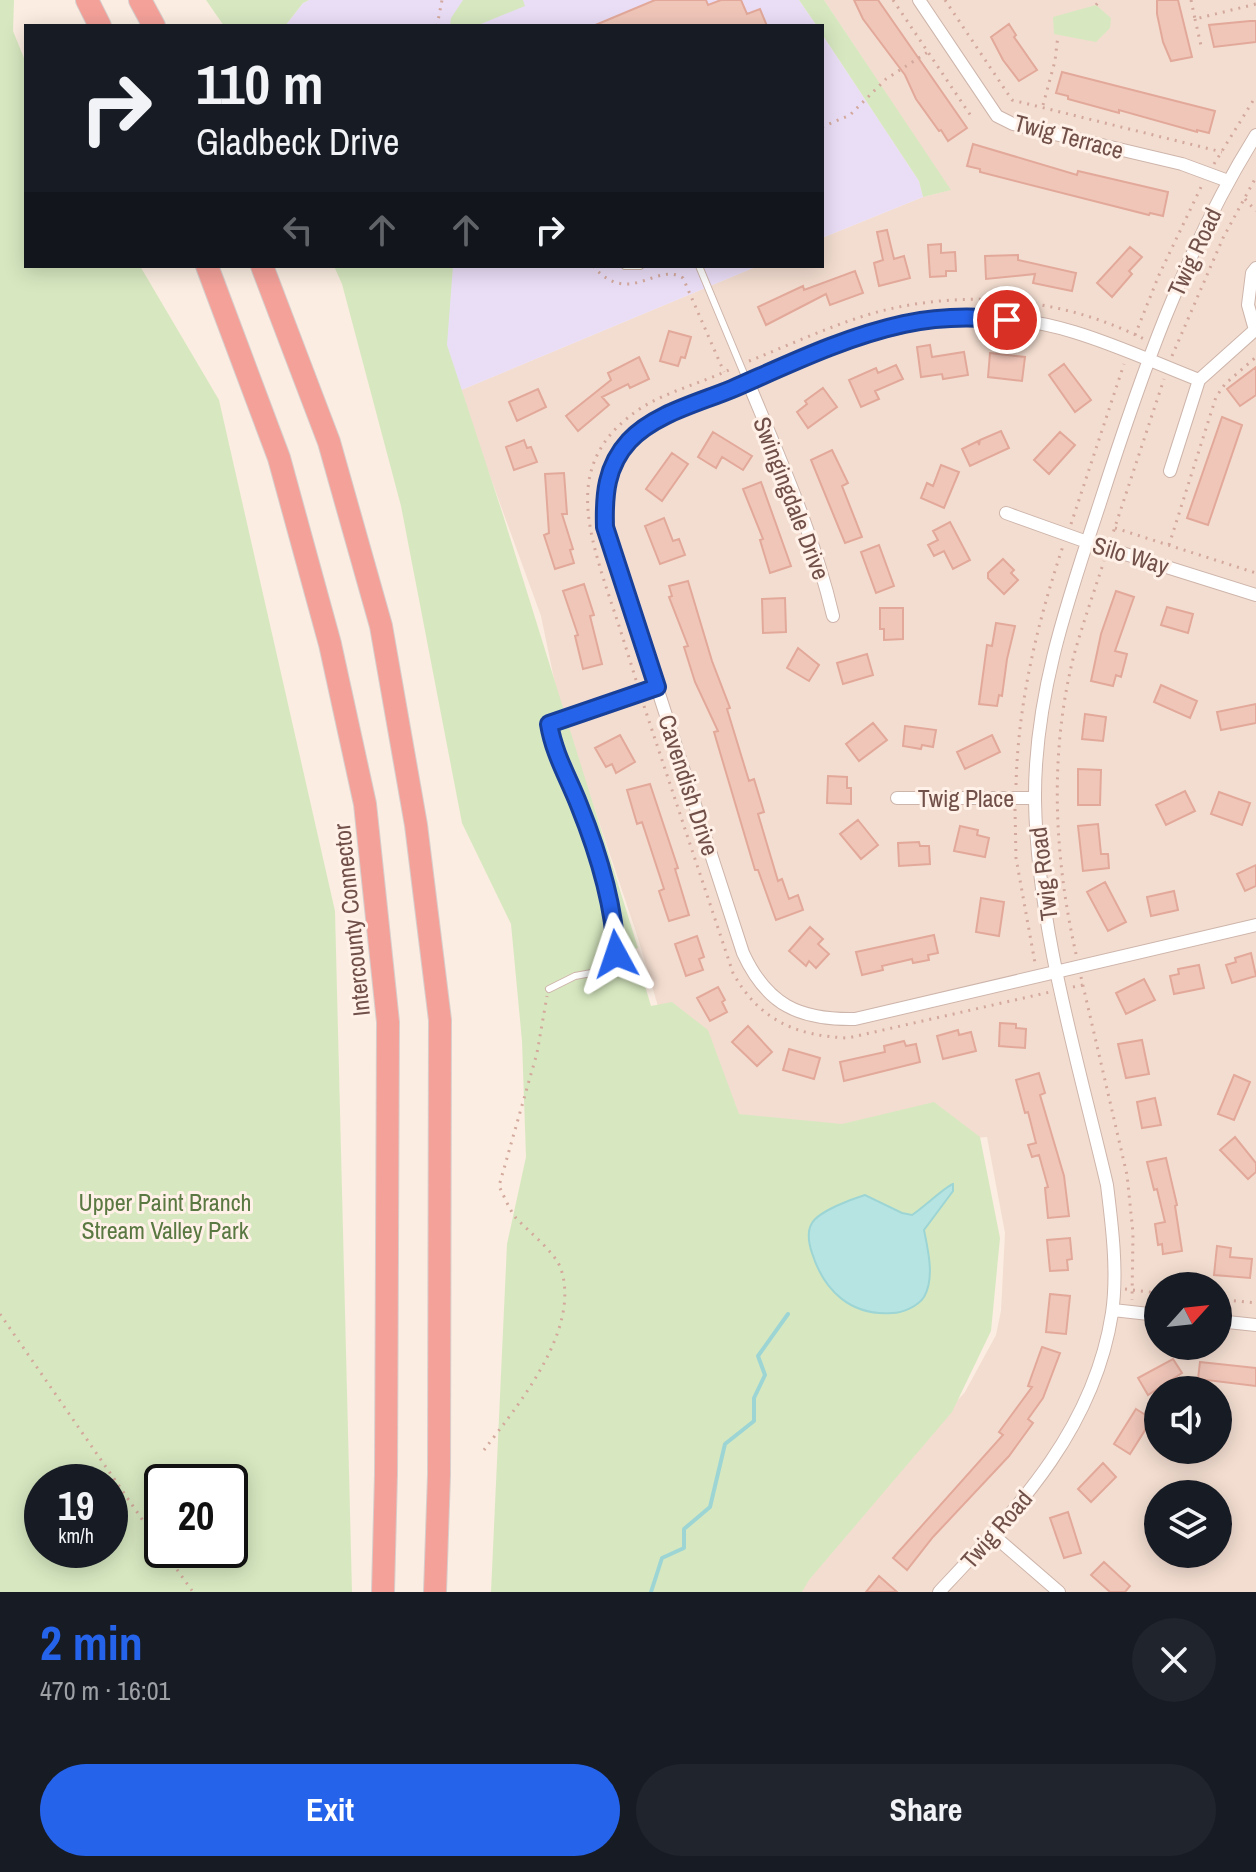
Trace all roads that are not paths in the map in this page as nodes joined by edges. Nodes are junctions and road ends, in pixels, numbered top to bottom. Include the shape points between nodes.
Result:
1 (140, 0) edge
2 (919, 0) edge
3 (87, 1) edge
4 (99, 24) edge
5 (153, 24) edge
6 (1256, 135) edge
7 (1228, 181) junction
8 (208, 268) edge
9 (263, 268) edge
10 (700, 268) edge
11 (1256, 268) edge
12 (1255, 329) edge
13 (1147, 360) junction
14 (1199, 380) junction
15 (748, 382) junction
16 (1170, 471) dead end
17 (1006, 513) dead end
18 (1087, 542) junction
19 (1256, 595) edge
20 (833, 616) dead end
21 (657, 687) junction
22 (549, 724) joint
23 (897, 798) dead end
24 (1035, 798) junction
25 (1256, 925) edge
26 (1058, 971) junction
27 (549, 989) road end
28 (1113, 1310) junction
29 (1144, 1313) edge
30 (1232, 1322) edge
31 (1256, 1325) edge
32 (993, 1535) junction
33 (383, 1592) edge
34 (435, 1592) edge
35 (939, 1592) edge
36 (1059, 1592) edge

1 - 5 highway
2 - 7 street, Twig Terrace via 997,116
3 - 4 highway
6 - 7 street, Twig Road
7 - 13 street, Twig Road
8 - 33 highway, Intercounty Connector via 279,458 330,644 365,804 388,1022
9 - 34 highway via 329,442 381,626 416,825 440,1020
10 - 15 lane
11 - 12 street via 1248,305
12 - 14 street
13 - 14 street, Cavendish Drive
13 - 15 street, Cavendish Drive via 1073,331 988,317 944,319 864,335
13 - 18 street, Twig Road
14 - 16 street
15 - 20 street, Swingingdale Drive via 806,525
15 - 21 street, Cavendish Drive via 647,426 630,440 607,479 605,527
17 - 18 street, Silo Way
18 - 19 street, Silo Way
18 - 24 street, Twig Road via 1045,688
21 - 22 street
21 - 26 street, Cavendish Drive via 743,953 753,975 785,1005 824,1020 855,1019
22 - 27 lane via 554,750 600,865 615,920 616,954 608,970 575,976
23 - 24 street, Twig Place
24 - 26 street, Twig Road via 1041,886
25 - 26 street, Cavendish Drive
26 - 28 street, Twig Road via 1107,1185
28 - 29 street
28 - 32 street, Twig Road via 1102,1361 1068,1439
30 - 31 street
32 - 35 street, Twig Road
32 - 36 street

